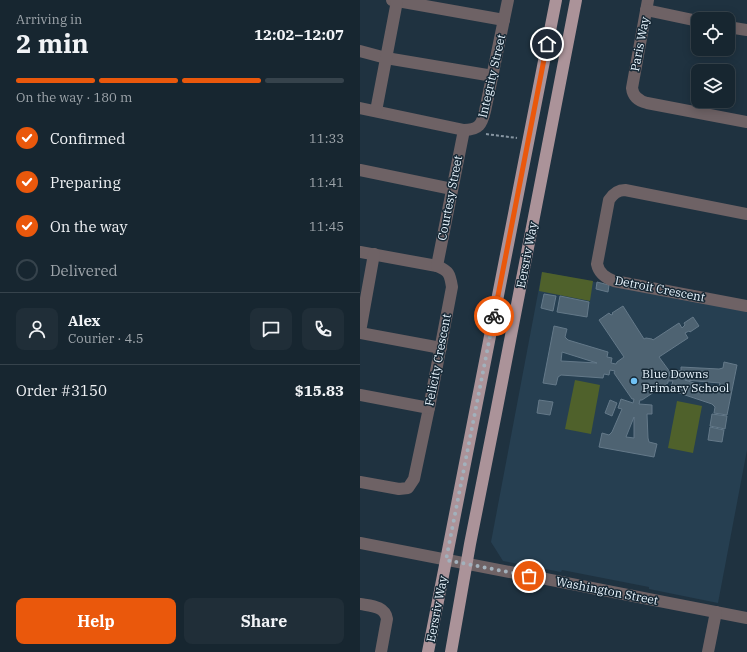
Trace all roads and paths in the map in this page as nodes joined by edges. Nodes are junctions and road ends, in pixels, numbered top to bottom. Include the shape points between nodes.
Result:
1 (395, 0) edge
2 (508, 0) edge
3 (556, 0) edge
4 (576, 0) edge
5 (647, 5) edge
6 (691, 19) edge
7 (504, 20) junction
8 (735, 28) edge
9 (747, 30) edge
10 (360, 51) edge
11 (386, 58) junction
12 (493, 76) junction
13 (360, 108) edge
14 (376, 111) junction
15 (747, 122) edge
16 (470, 129) junction
17 (522, 138) dead end
18 (360, 172) edge
19 (452, 189) junction
20 (747, 214) edge
21 (360, 252) edge
22 (374, 254) junction
23 (437, 266) junction
24 (747, 306) edge
25 (360, 333) edge
26 (441, 348) junction
27 (360, 395) edge
28 (429, 408) junction
29 (360, 482) edge
30 (360, 543) edge
31 (446, 560) junction
32 (467, 564) junction
33 (360, 604) edge
34 (716, 612) junction
35 (747, 618) edge
36 (381, 652) edge
37 (428, 652) edge
38 (451, 652) edge
39 (708, 652) edge

1 - 7 street
1 - 11 street
2 - 7 street, Integrity Street
3 - 31 main road, Eersriv Way
4 - 32 main road, Eersriv Way
5 - 6 street
5 - 15 street, Paris Way via 632,88 633,95 647,103
7 - 12 street, Integrity Street
8 - 9 street
10 - 11 street
11 - 12 street
11 - 14 street
12 - 16 street, Integrity Street via 483,119 479,126
13 - 14 street, Integrity Street
14 - 16 street, Integrity Street
16 - 17 path via 481,133
16 - 19 street, Courtesy Street
18 - 19 street
19 - 23 street, Courtesy Street
20 - 24 street, Detroit Crescent via 625,190 619,191 609,200 597,264 602,275 657,294
21 - 22 street
22 - 23 street
22 - 25 street
23 - 26 street, Felicity Crescent via 448,272 452,287
25 - 26 street
26 - 28 street, Felicity Crescent
27 - 28 street
28 - 29 street, Felicity Crescent via 414,479 410,486 399,490
30 - 31 street, Washington Street
31 - 32 street, Washington Street
31 - 37 main road, Eersriv Way
32 - 34 street, Washington Street
32 - 38 main road, Eersriv Way
33 - 36 street via 382,609 385,614
34 - 35 street, Washington Street
34 - 39 street

